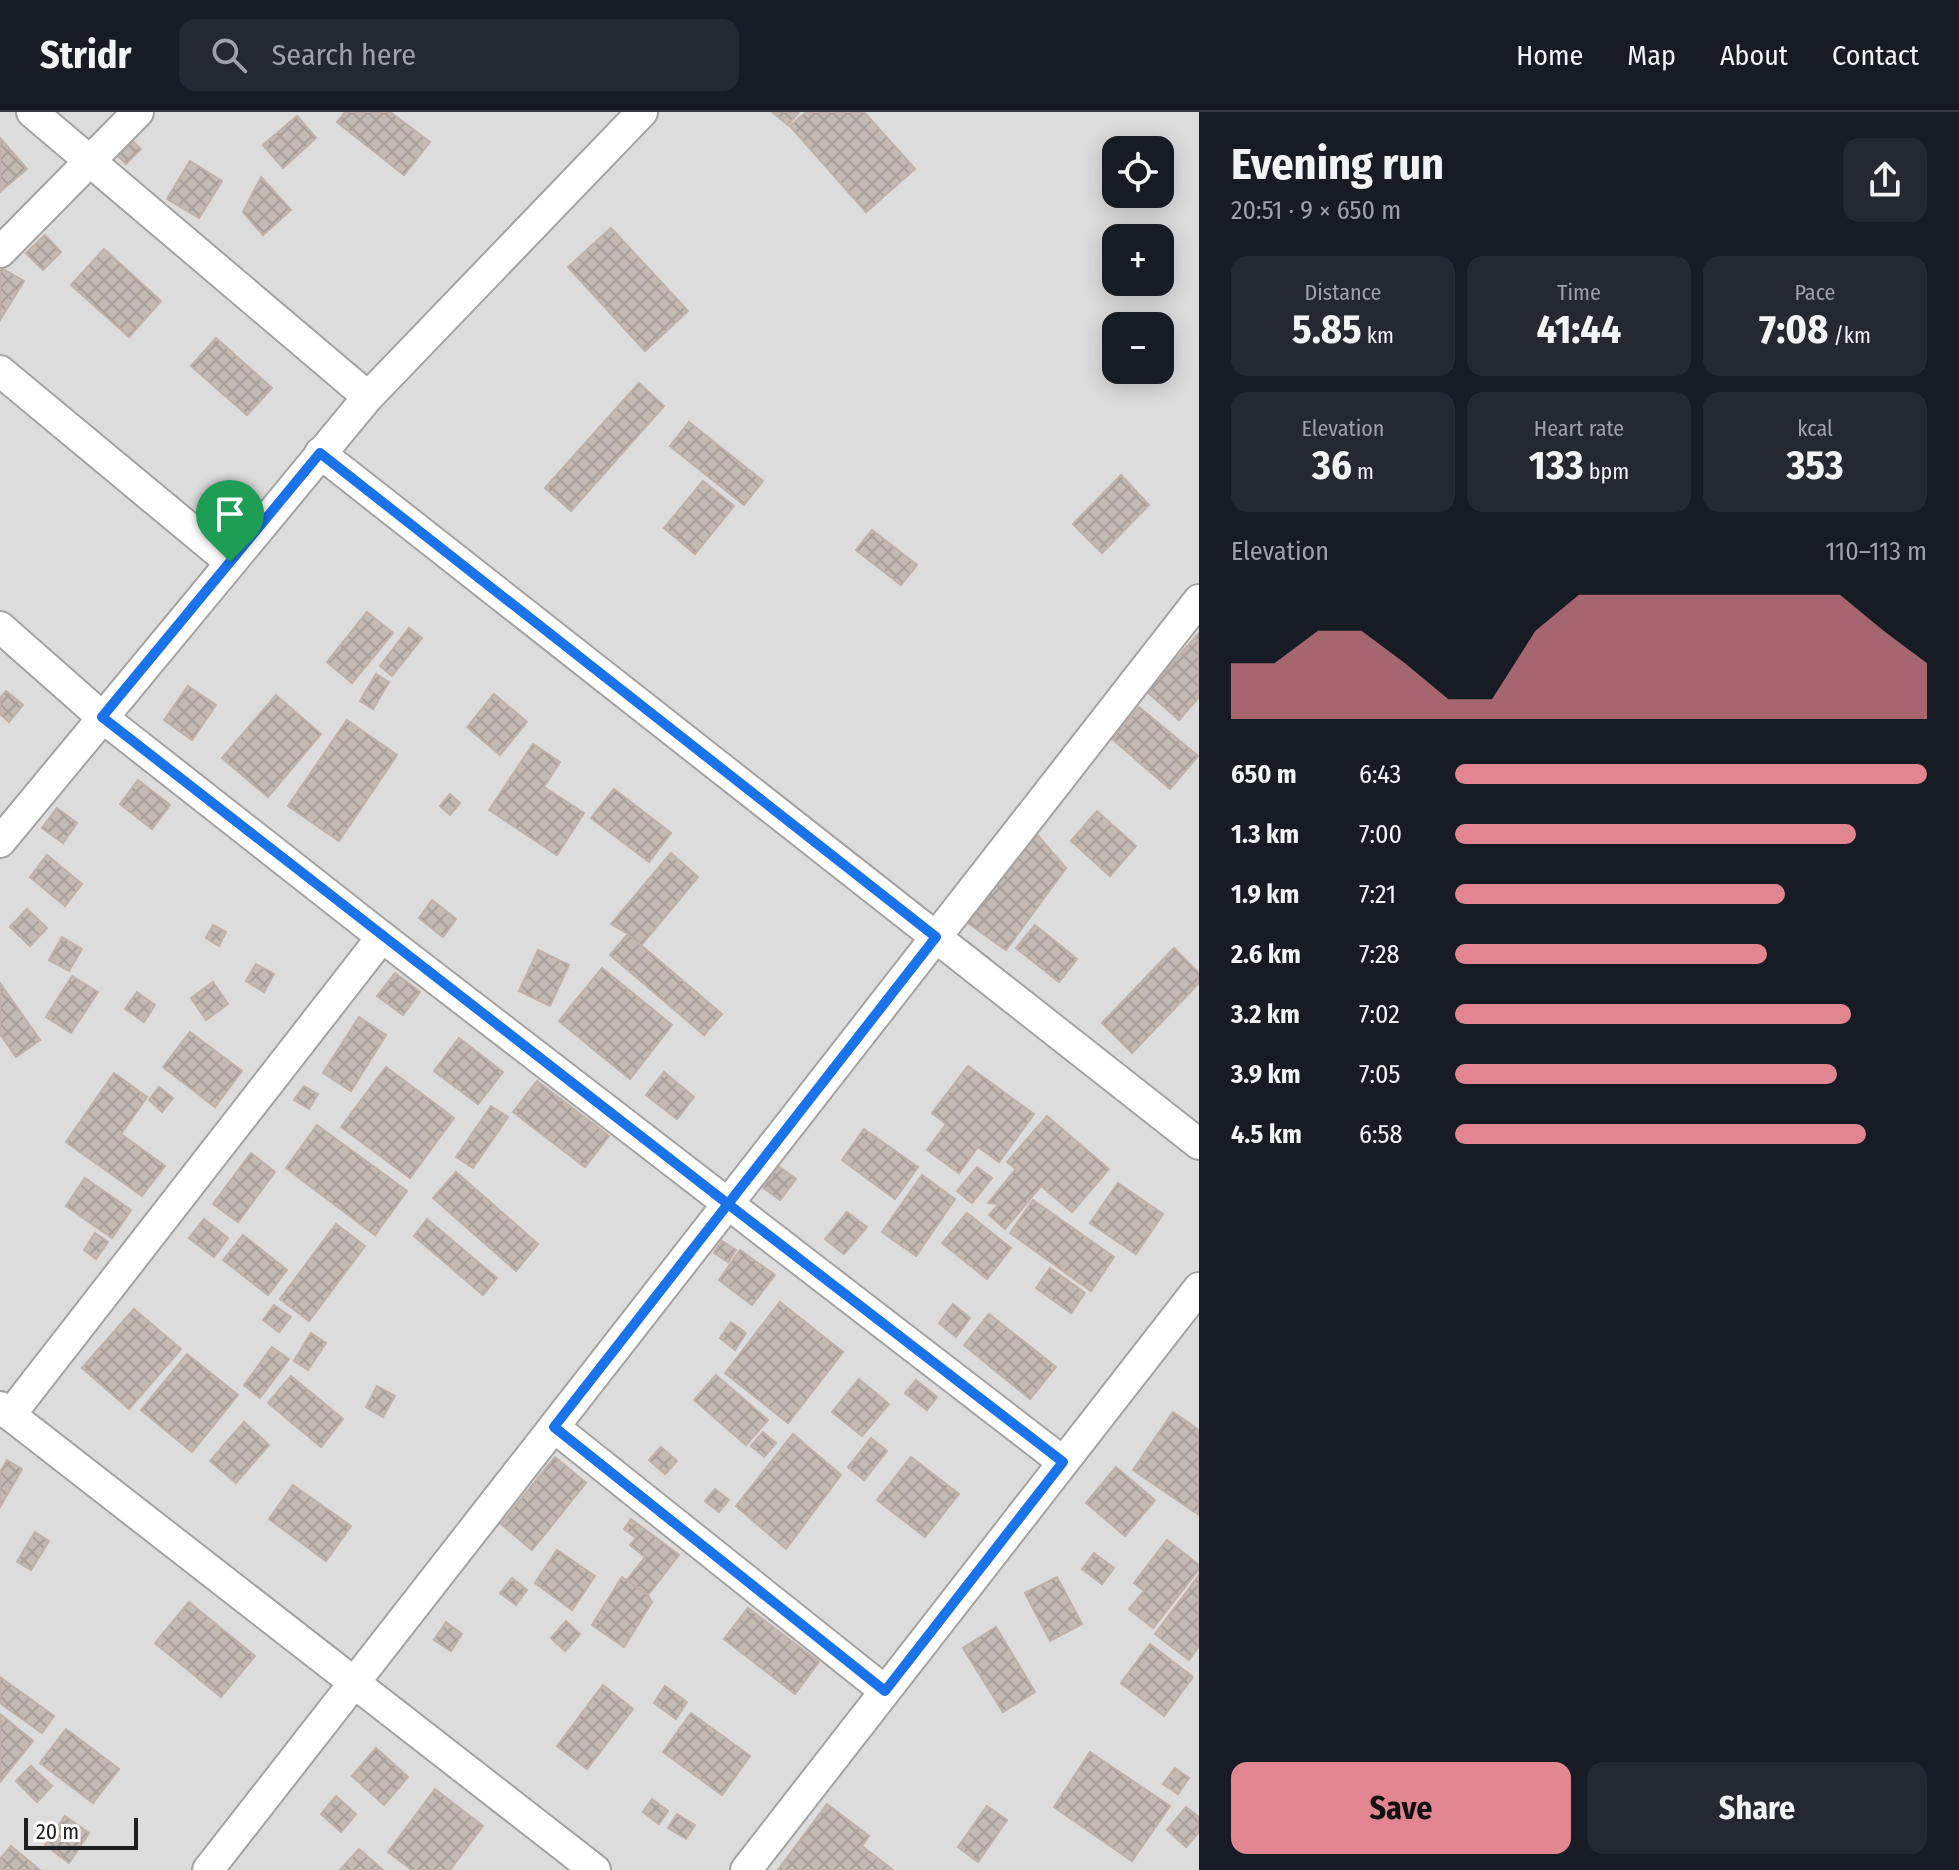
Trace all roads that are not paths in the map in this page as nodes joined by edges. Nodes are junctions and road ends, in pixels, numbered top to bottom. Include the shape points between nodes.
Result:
1 (32, 112) edge
2 (138, 112) edge
3 (642, 112) edge
4 (90, 161) junction
5 (0, 252) edge
6 (0, 371) edge
7 (368, 397) junction
8 (320, 453) junction
9 (230, 562) junction
10 (1199, 600) edge
11 (0, 627) edge
12 (102, 717) junction
13 (0, 842) edge
14 (382, 937) junction
15 (936, 937) junction
16 (1199, 1144) edge
17 (728, 1204) junction
18 (1199, 1288) edge
19 (5, 1411) edge
20 (554, 1427) junction
21 (1063, 1462) junction
22 (354, 1683) junction
23 (885, 1691) junction
24 (208, 1870) edge
25 (595, 1870) edge
26 (746, 1870) edge

1 - 4 street
2 - 4 street
3 - 7 street
4 - 5 street
4 - 7 street
6 - 9 street
7 - 8 street
8 - 9 street
8 - 15 street
9 - 12 street
10 - 15 street
11 - 12 street
12 - 13 street
12 - 14 street
14 - 17 street
14 - 19 street
15 - 16 street
15 - 17 street
17 - 20 street
17 - 21 street
18 - 21 street
19 - 22 street
20 - 22 street
20 - 23 street
21 - 23 street
22 - 24 street
22 - 25 street
23 - 26 street

